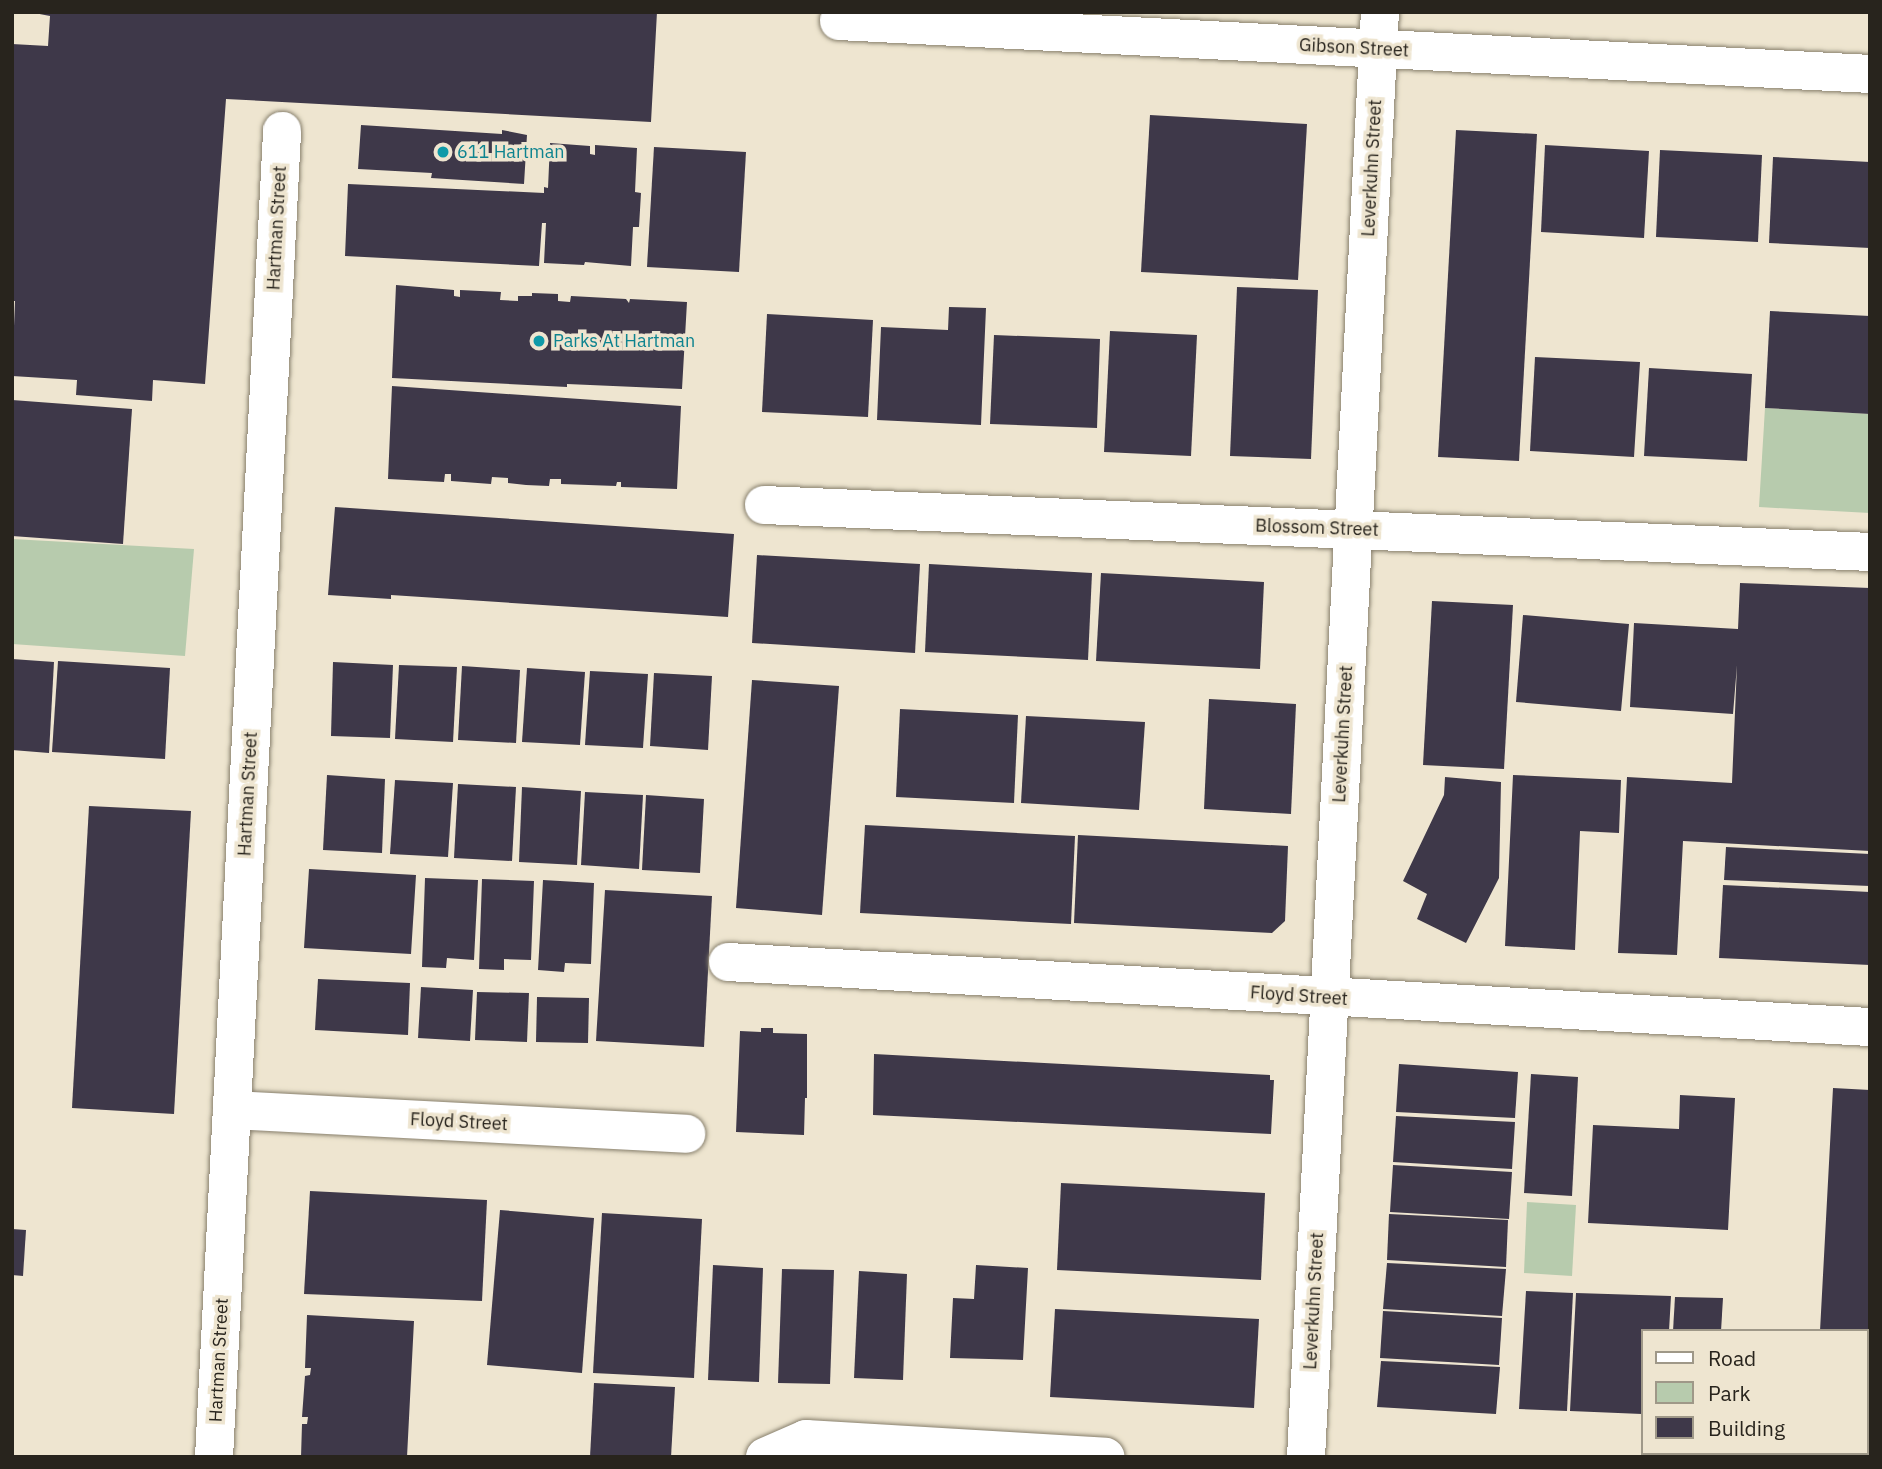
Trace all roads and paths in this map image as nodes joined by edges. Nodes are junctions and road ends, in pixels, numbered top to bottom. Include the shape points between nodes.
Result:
1 (1380, 12) edge
2 (839, 21) dead end
3 (1379, 50) junction
4 (1870, 74) edge
5 (282, 131) dead end
6 (764, 505) dead end
7 (1352, 530) junction
8 (1870, 552) edge
9 (728, 962) dead end
10 (1330, 998) junction
11 (1870, 1027) edge
12 (232, 1110) junction
13 (686, 1134) dead end
14 (214, 1457) edge
15 (765, 1457) edge
16 (1105, 1457) edge
17 (1306, 1457) edge

1 - 3 street, Leverkuhn Street
2 - 3 street, Gibson Street
3 - 4 street, Gibson Street
3 - 7 street, Leverkuhn Street
5 - 12 street, Hartman Street
6 - 7 street, Blossom Street
7 - 8 street, Blossom Street
7 - 10 street, Leverkuhn Street
9 - 10 street, Floyd Street
10 - 11 street, Floyd Street
10 - 17 street, Leverkuhn Street
12 - 13 street, Floyd Street
12 - 14 street, Hartman Street
15 - 16 street via 806,1439

